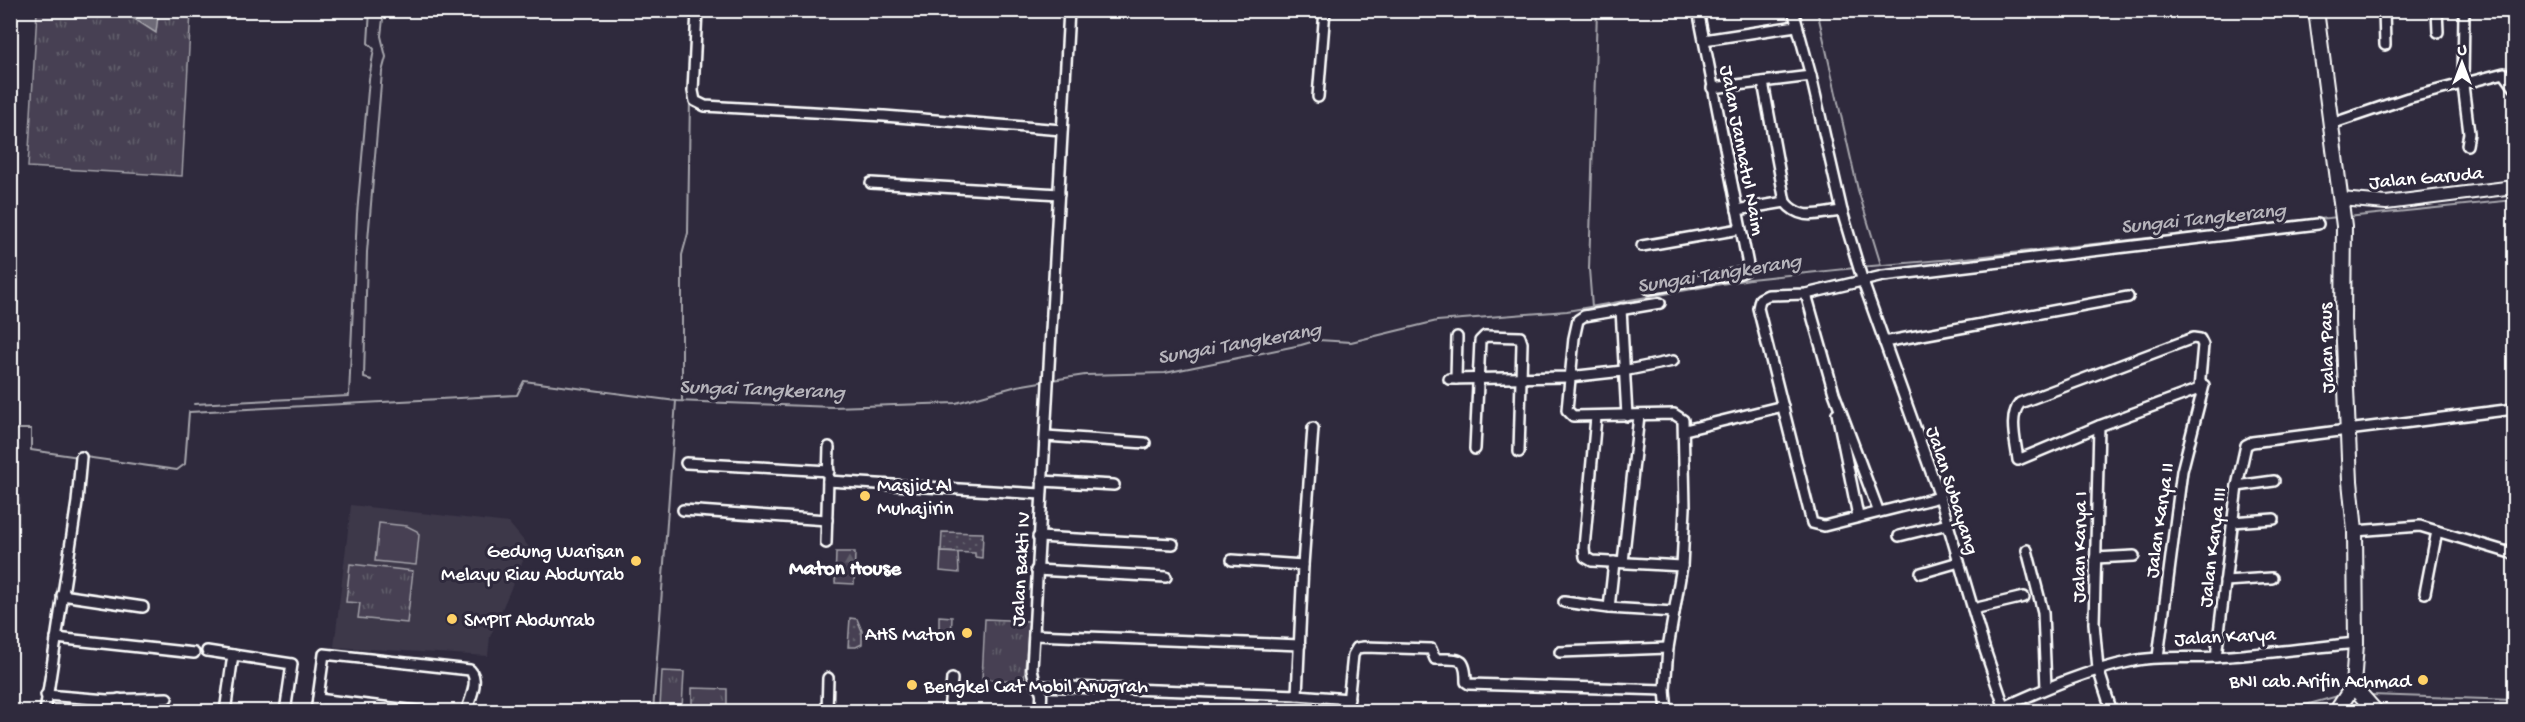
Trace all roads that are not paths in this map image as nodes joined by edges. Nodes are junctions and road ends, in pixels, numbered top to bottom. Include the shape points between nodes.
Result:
1 (697, 10) edge
2 (1069, 10) edge
3 (1325, 10) edge
4 (1698, 10) edge
5 (1793, 10) edge
6 (2316, 10) edge
7 (2384, 10) edge
8 (2437, 10) edge
9 (2464, 10) edge
10 (1796, 26) junction
11 (2438, 33) dead end
12 (1704, 40) junction
13 (2385, 45) dead end
14 (1811, 76) junction
15 (1764, 82) junction
16 (2463, 85) junction
17 (2514, 87) edge
18 (1712, 88) junction
19 (1317, 97) dead end
20 (2331, 124) junction
21 (1062, 130) junction
22 (2467, 145) dead end
23 (871, 183) dead end
24 (2514, 187) edge
25 (1059, 194) junction
26 (1785, 202) junction
27 (2342, 202) junction
28 (1737, 210) junction
29 (1842, 211) junction
30 (2318, 224) dead end
31 (1740, 229) junction
32 (1642, 246) dead end
33 (1862, 278) junction
34 (1649, 289) dead end
35 (1806, 294) junction
36 (2128, 297) dead end
37 (1660, 303) dead end
38 (1621, 309) junction
39 (1457, 337) dead end
40 (1884, 342) junction
41 (2209, 345) dead end
42 (1673, 361) dead end
43 (1623, 371) junction
44 (1569, 377) junction
45 (1521, 378) junction
46 (1478, 379) junction
47 (1834, 393) junction
48 (1783, 406) junction
49 (2514, 409) edge
50 (1627, 416) junction
51 (1639, 416) junction
52 (1596, 417) junction
53 (2099, 426) junction
54 (1313, 428) dead end
55 (1685, 429) junction
56 (2347, 431) junction
57 (1046, 436) junction
58 (1145, 443) dead end
59 (830, 447) dead end
60 (1475, 449) dead end
61 (1519, 452) dead end
62 (81, 457) dead end
63 (686, 463) dead end
64 (829, 471) junction
65 (1042, 480) junction
66 (828, 481) junction
67 (2274, 481) dead end
68 (1114, 485) dead end
69 (2236, 486) junction
70 (1041, 494) junction
71 (1940, 497) junction
72 (683, 510) dead end
73 (1878, 510) junction
74 (1858, 516) junction
75 (2274, 519) dead end
76 (827, 520) junction
77 (2232, 522) junction
78 (1948, 524) junction
79 (2355, 531) junction
80 (2437, 531) junction
81 (1899, 536) dead end
82 (1038, 537) junction
83 (826, 543) dead end
84 (1173, 544) dead end
85 (2026, 550) dead end
86 (2514, 554) edge
87 (2134, 556) dead end
88 (2095, 558) junction
89 (1232, 560) dead end
90 (1619, 562) junction
91 (1959, 562) junction
92 (1304, 564) junction
93 (1682, 566) junction
94 (1036, 570) junction
95 (1921, 573) dead end
96 (1166, 577) dead end
97 (2272, 579) dead end
98 (2225, 581) junction
99 (2425, 593) dead end
100 (62, 595) junction
101 (2024, 597) dead end
102 (1564, 602) dead end
103 (143, 607) dead end
104 (1609, 608) junction
105 (1973, 609) junction
106 (1674, 612) junction
107 (1034, 635) junction
108 (57, 638) junction
109 (2356, 643) junction
110 (1300, 645) junction
111 (1668, 648) junction
112 (207, 651) dead end
113 (1560, 652) dead end
114 (194, 653) dead end
115 (233, 655) junction
116 (2158, 657) junction
117 (2216, 657) junction
118 (2098, 669) junction
119 (828, 678) dead end
120 (952, 679) dead end
121 (1040, 686) junction
122 (2353, 686) junction
123 (2046, 688) junction
124 (1665, 690) junction
125 (46, 695) junction
126 (1297, 695) junction
127 (119, 699) junction
128 (167, 699) dead end
129 (318, 699) junction
130 (1349, 699) junction
131 (2005, 709) edge
132 (45, 711) edge
133 (120, 711) edge
134 (225, 711) edge
135 (285, 711) edge
136 (316, 711) edge
137 (425, 711) edge
138 (466, 711) edge
139 (827, 711) edge
140 (949, 711) edge
141 (1040, 711) edge
142 (1347, 711) edge
143 (1667, 711) edge
144 (2112, 711) edge
145 (2336, 711) edge
146 (2376, 711) edge

1 - 21 street via 693,91 695,101 705,106
2 - 21 street
3 - 19 street
4 - 12 street, Jalan Jannatul Naim
5 - 10 street
6 - 20 main road, Jalan Paus
7 - 13 street
8 - 11 street
9 - 16 street
10 - 12 street
10 - 14 street
12 - 18 street, Jalan Jannatul Naim
14 - 15 street
14 - 29 street
15 - 18 street
15 - 26 street
16 - 17 street via 2504,73
16 - 20 street via 2408,98
16 - 22 street
18 - 28 street, Jalan Jannatul Naim
20 - 27 main road, Jalan Paus
21 - 25 street
23 - 25 street
24 - 27 street, Jalan Garuda via 2386,203
25 - 57 street
26 - 28 street
26 - 29 street via 1802,215
27 - 56 main road, Jalan Paus
28 - 31 street, Jalan Jannatul Naim
29 - 33 street, Jalan Subayang
30 - 33 street
31 - 32 street
31 - 34 street, Jalan Jannatul Naim via 1748,262 1746,271
33 - 35 street
33 - 40 street, Jalan Subayang
35 - 47 street
35 - 48 street via 1768,295 1758,303
36 - 40 street
37 - 38 street
38 - 43 street
38 - 44 street via 1578,320
39 - 46 street via 1453,379
40 - 71 street, Jalan Subayang
41 - 116 street, Jalan Karya II via 2182,471
42 - 43 street
43 - 44 street
43 - 50 street
44 - 45 street
44 - 52 street via 1568,411 1573,416
45 - 46 street
45 - 46 street via 1521,338 1485,336 1479,341
45 - 61 street
46 - 60 street
47 - 73 street
47 - 74 street
48 - 55 street
48 - 74 street via 1809,519 1821,526
49 - 56 street
50 - 51 street
50 - 52 street
51 - 55 street via 1677,415
51 - 90 street
52 - 90 street via 1584,553 1589,560
53 - 53 street via 2199,389 2201,340 2193,338 2020,403 2013,419 2018,460
53 - 88 street, Jalan Karya I
54 - 92 street
55 - 93 street
56 - 69 street, Jalan Karya III via 2248,444
56 - 79 main road, Jalan Paus
57 - 58 street
57 - 65 street
59 - 64 street
62 - 100 street
63 - 64 street
64 - 66 street
65 - 68 street
65 - 70 street
66 - 70 street, Jalan Bakti IV
66 - 76 street
67 - 69 street
69 - 77 street, Jalan Karya III
70 - 82 street, Jalan Bakti IV
71 - 73 street
71 - 78 street, Jalan Subayang
72 - 76 street
73 - 74 street
75 - 77 street
76 - 83 street
77 - 98 street, Jalan Karya III
78 - 81 street
78 - 91 street, Jalan Subayang
79 - 80 street via 2411,525
79 - 109 main road, Jalan Paus
80 - 86 street
80 - 99 street
82 - 84 street
82 - 94 street, Jalan Bakti IV
85 - 123 street via 2043,612
87 - 88 street
88 - 118 street, Jalan Karya I
89 - 92 street
90 - 93 street
90 - 104 street
91 - 95 street
91 - 105 street, Jalan Subayang
92 - 110 street
93 - 106 street
94 - 96 street
94 - 107 street, Jalan Bakti IV
97 - 98 street
98 - 117 street, Jalan Karya III
100 - 103 street
100 - 108 street
101 - 105 street
102 - 104 street
104 - 106 street
105 - 131 street, Jalan Subayang
106 - 111 street
107 - 110 street
107 - 121 street, Jalan Bakti IV via 1032,673
108 - 114 street
108 - 125 street
109 - 117 street, Jalan Karya
109 - 122 main road, Jalan Paus
110 - 126 street
111 - 113 street
111 - 124 street
112 - 115 street
115 - 134 street
115 - 135 street via 292,664
116 - 117 street, Jalan Karya
116 - 118 street, Jalan Karya
118 - 123 street, Jalan Karya
118 - 144 street
119 - 139 street
120 - 140 street
121 - 126 street
121 - 141 street, Jalan Bakti IV
122 - 145 main road
122 - 146 main road
123 - 131 street, Jalan Karya
124 - 130 street via 1469,684 1464,662 1434,659 1431,649 1364,647 1357,648 1353,655
124 - 143 street
125 - 127 street
125 - 132 street
126 - 130 street
127 - 128 street
127 - 133 street
129 - 136 street
129 - 137 street
129 - 138 street via 324,654 470,670 475,680
130 - 142 street

